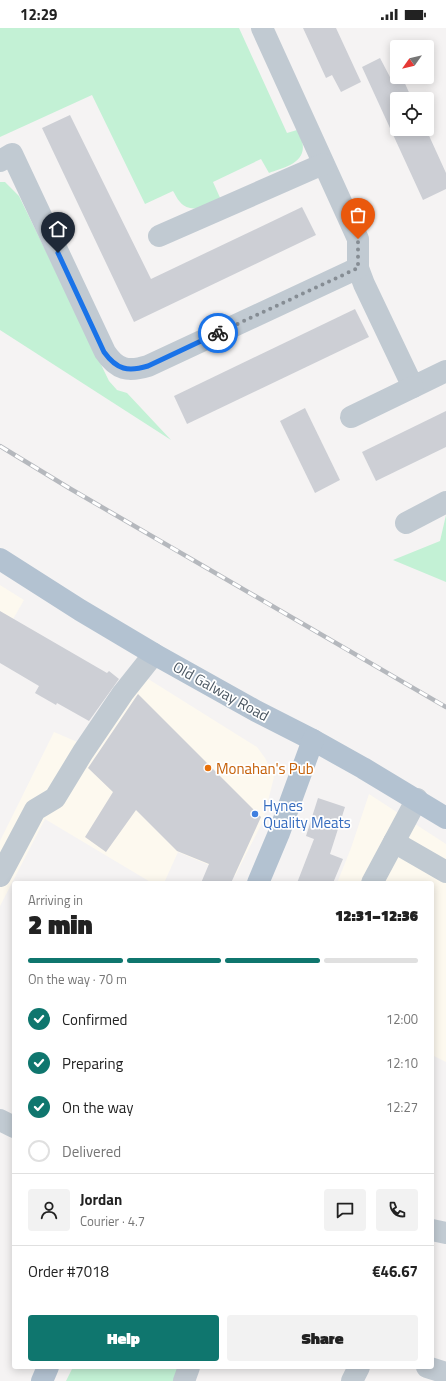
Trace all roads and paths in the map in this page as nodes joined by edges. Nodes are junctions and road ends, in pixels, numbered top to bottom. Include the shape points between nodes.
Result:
1 (262, 28) edge
2 (0, 161) edge
3 (323, 164) junction
4 (159, 236) dead end
5 (358, 268) junction
6 (446, 371) edge
7 (413, 387) junction
8 (352, 417) dead end
9 (446, 502) edge
10 (406, 523) dead end
11 (0, 559) edge
12 (154, 654) junction
13 (313, 740) junction
14 (416, 799) junction
15 (446, 818) edge
16 (394, 842) junction
17 (446, 872) edge
18 (0, 876) edge
19 (259, 881) edge
20 (373, 881) edge
21 (0, 1120) edge
22 (12, 1126) edge
23 (434, 1230) edge
24 (446, 1233) edge
25 (47, 1369) edge
26 (188, 1369) edge
27 (357, 1369) edge
28 (432, 1369) edge
29 (446, 1374) edge
30 (42, 1381) edge
31 (184, 1381) edge
32 (352, 1381) edge

1 - 3 street
2 - 5 street via 12,154 104,352 116,365 124,368 139,369 148,366
3 - 4 street
3 - 5 street via 358,239
5 - 7 street
6 - 7 street
7 - 8 street
9 - 10 street
11 - 12 main road, Old Galway Road
12 - 13 main road, Old Galway Road
12 - 18 street via 123,693 55,798 35,810
13 - 14 main road, Old Galway Road
13 - 19 main road
14 - 15 main road, Old Galway Road
14 - 16 street
16 - 17 street
16 - 20 street
21 - 22 street
23 - 24 street
25 - 30 main road
26 - 31 street
27 - 32 street
28 - 29 street

